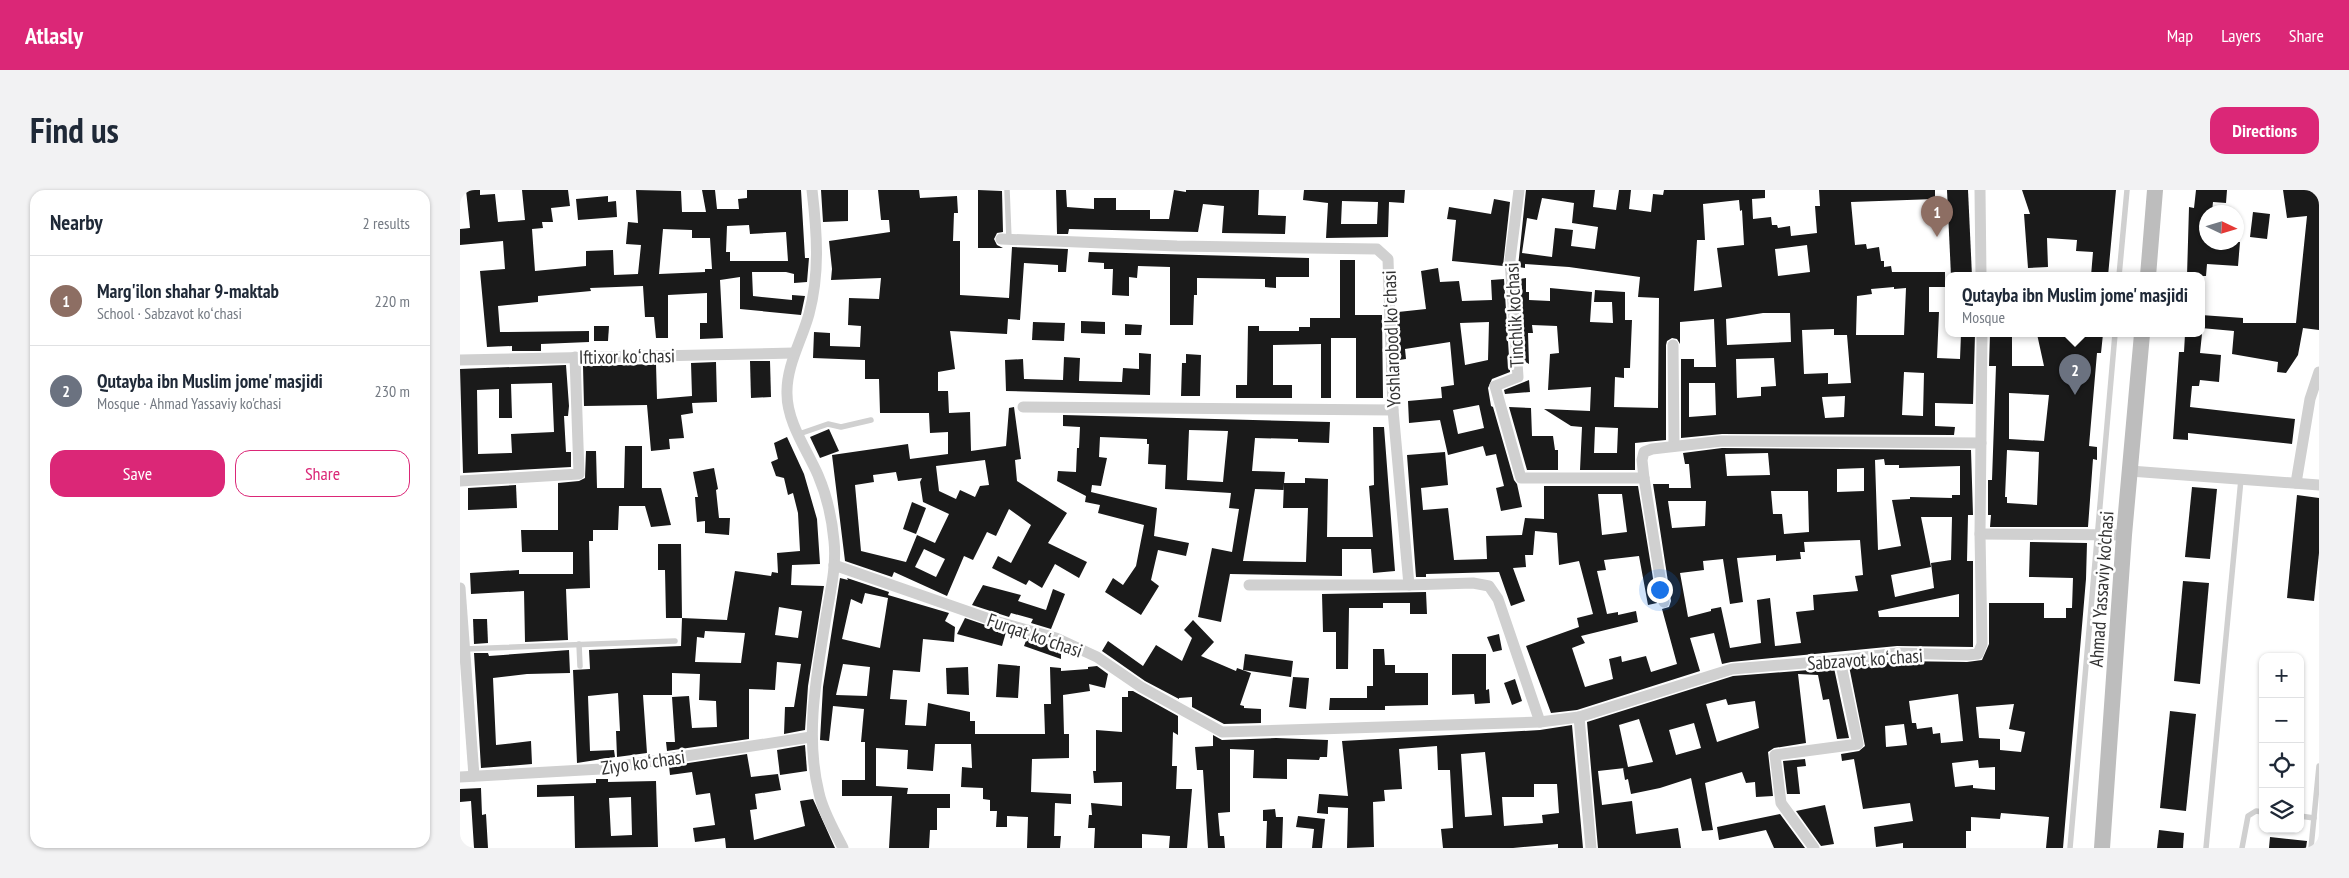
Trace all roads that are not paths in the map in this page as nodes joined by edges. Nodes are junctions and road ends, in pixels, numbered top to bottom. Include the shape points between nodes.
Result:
1 (812, 190) edge
2 (1007, 190) edge
3 (1519, 190) edge
4 (1980, 190) edge
5 (2127, 190) edge
6 (2155, 190) edge
7 (1005, 239) joint
8 (1981, 272) edge
9 (2119, 272) edge
10 (2148, 272) edge
11 (1982, 337) edge
12 (2114, 337) edge
13 (2142, 337) edge
14 (1673, 345) dead end
15 (794, 353) junction
16 (575, 357) junction
17 (460, 360) edge
18 (2319, 372) edge
19 (1023, 407) dead end
20 (1393, 410) junction
21 (871, 420) dead end
22 (798, 434) junction
23 (1980, 443) junction
24 (1674, 446) junction
25 (2130, 471) junction
26 (1644, 478) junction
27 (2241, 479) junction
28 (460, 481) edge
29 (2296, 483) junction
30 (2319, 485) edge
31 (1980, 534) junction
32 (2097, 535) junction
33 (2124, 535) junction
34 (834, 565) junction
35 (1249, 585) dead end
36 (1409, 585) junction
37 (460, 588) edge
38 (1664, 602) dead end
39 (675, 640) dead end
40 (579, 644) junction
41 (464, 649) junction
42 (1840, 660) junction
43 (580, 666) dead end
44 (1579, 717) junction
45 (1540, 722) junction
46 (811, 737) junction
47 (2319, 766) edge
48 (474, 776) junction
49 (460, 777) edge
50 (2318, 797) edge
51 (2259, 811) edge
52 (2304, 817) edge
53 (2314, 818) junction
54 (2316, 829) edge
55 (843, 848) edge
56 (1591, 848) edge
57 (1814, 848) edge
58 (2070, 848) edge
59 (2102, 848) edge
60 (2206, 848) edge
61 (2242, 848) edge
62 (2311, 848) edge

1 - 15 street via 816,283
2 - 7 lane
3 - 26 street, Tinchlik ko'chasi via 1510,260 1518,377 1494,386 1521,478
4 - 8 street
5 - 9 lane
6 - 10 main road
7 - 20 street, Yoshlarobod koʻchasi via 1377,249 1388,259
11 - 23 street, Sabzavot koʻchasi
12 - 32 lane
13 - 25 main road, Ahmad Yassaviy ko'chasi
14 - 24 street
15 - 16 street, Iftixor koʻchasi
15 - 22 street via 787,394
16 - 17 street, Iftixor koʻchasi
16 - 28 street via 579,474
18 - 29 street via 2310,400
19 - 20 street
20 - 36 street, Yoshlarobod koʻchasi
21 - 22 lane via 841,427 828,424
22 - 34 street via 819,477 829,508
23 - 24 street via 1722,440
23 - 31 street, Sabzavot koʻchasi
24 - 26 street via 1644,452
25 - 27 street
25 - 33 main road, Ahmad Yassaviy ko'chasi
26 - 38 street
27 - 29 street
27 - 60 lane
29 - 30 street
31 - 32 street
31 - 42 street, Sabzavot koʻchasi via 1982,644 1978,654 1898,653
32 - 33 street
32 - 58 lane
33 - 59 main road, Ahmad Yassaviy ko'chasi
34 - 45 street, Furqat koʻchasi via 995,622 1056,638 1097,657 1141,687 1222,732
34 - 46 street
35 - 36 street
36 - 45 street via 1473,583 1490,586 1498,598
37 - 41 street
39 - 40 lane
40 - 41 lane
40 - 43 lane
41 - 48 street
42 - 44 street, Sabzavot koʻchasi via 1732,669
42 - 57 street via 1858,744 1775,755 1781,803
44 - 45 street
44 - 56 street
46 - 48 street, Ziyo koʻchasi via 601,769
46 - 55 street via 819,793
47 - 50 lane
48 - 49 street, Ziyo koʻchasi
50 - 53 lane
51 - 61 lane via 2248,816
52 - 53 lane
53 - 54 lane
54 - 62 lane

